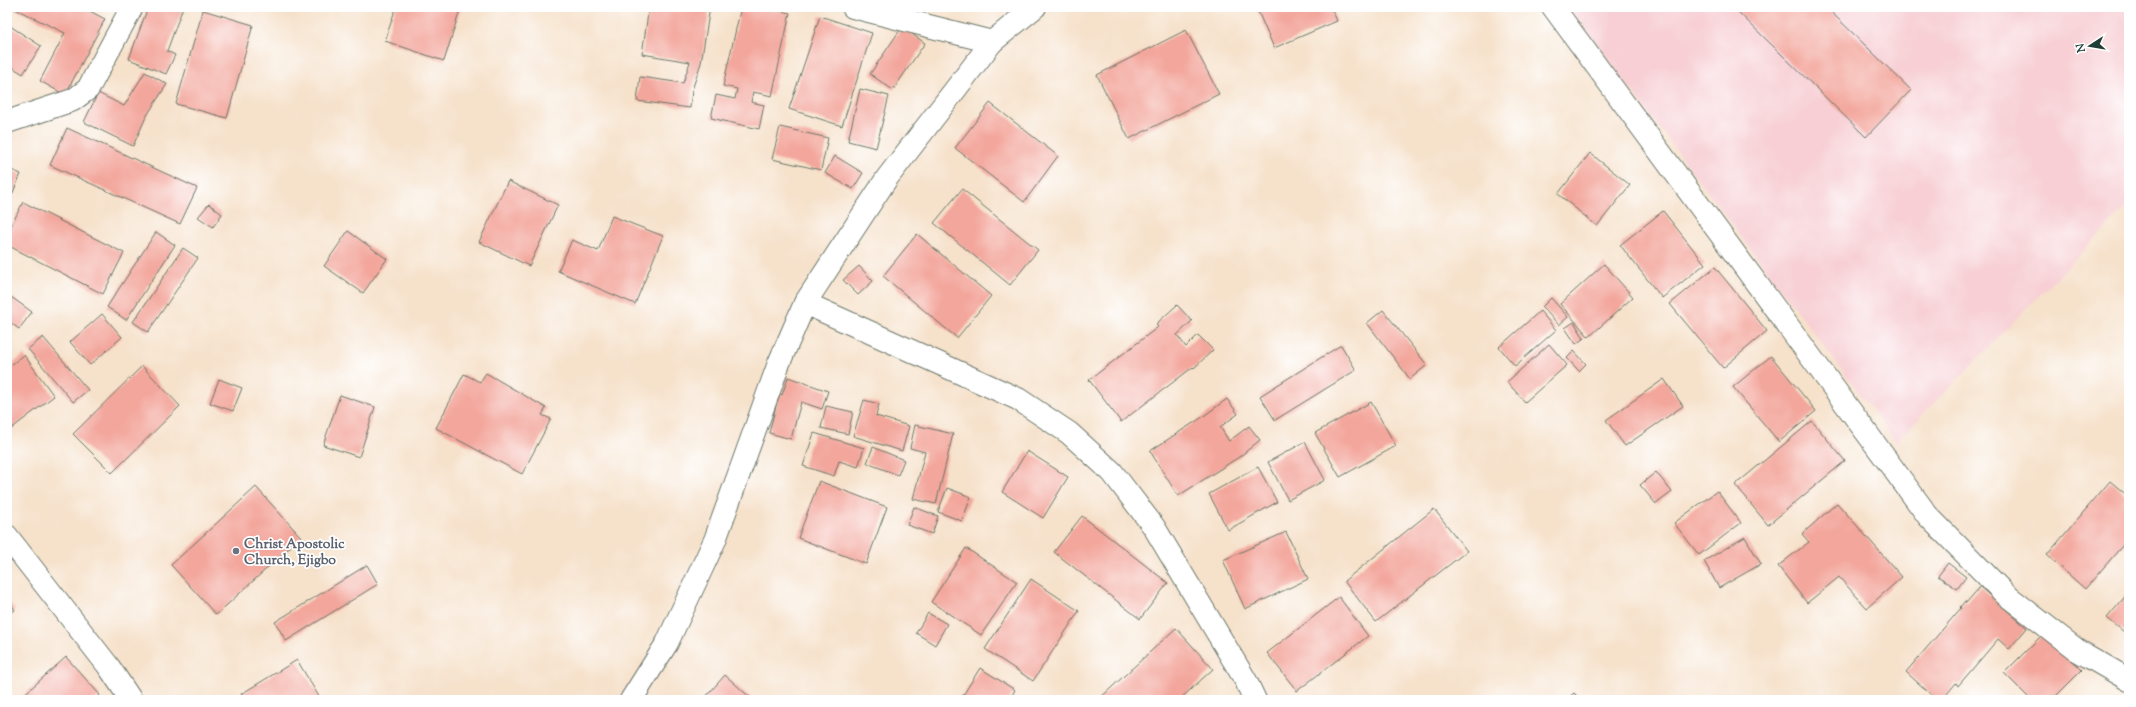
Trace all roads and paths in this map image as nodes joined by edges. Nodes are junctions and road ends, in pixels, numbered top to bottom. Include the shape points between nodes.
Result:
1 (132, 7) edge
2 (853, 7) edge
3 (1035, 7) edge
4 (1554, 7) edge
5 (992, 42) junction
6 (7, 122) edge
7 (805, 303) junction
8 (7, 536) edge
9 (2129, 680) edge
10 (131, 700) edge
11 (631, 700) edge
12 (1255, 700) edge

1 - 6 street via 88,89 72,100
2 - 5 street
3 - 5 street
4 - 9 street via 1928,516 2005,594 2077,650
5 - 7 street via 887,178
7 - 11 street via 779,363 715,540 667,643
7 - 12 street via 1018,399 1069,433 1112,472 1154,527
8 - 10 street

